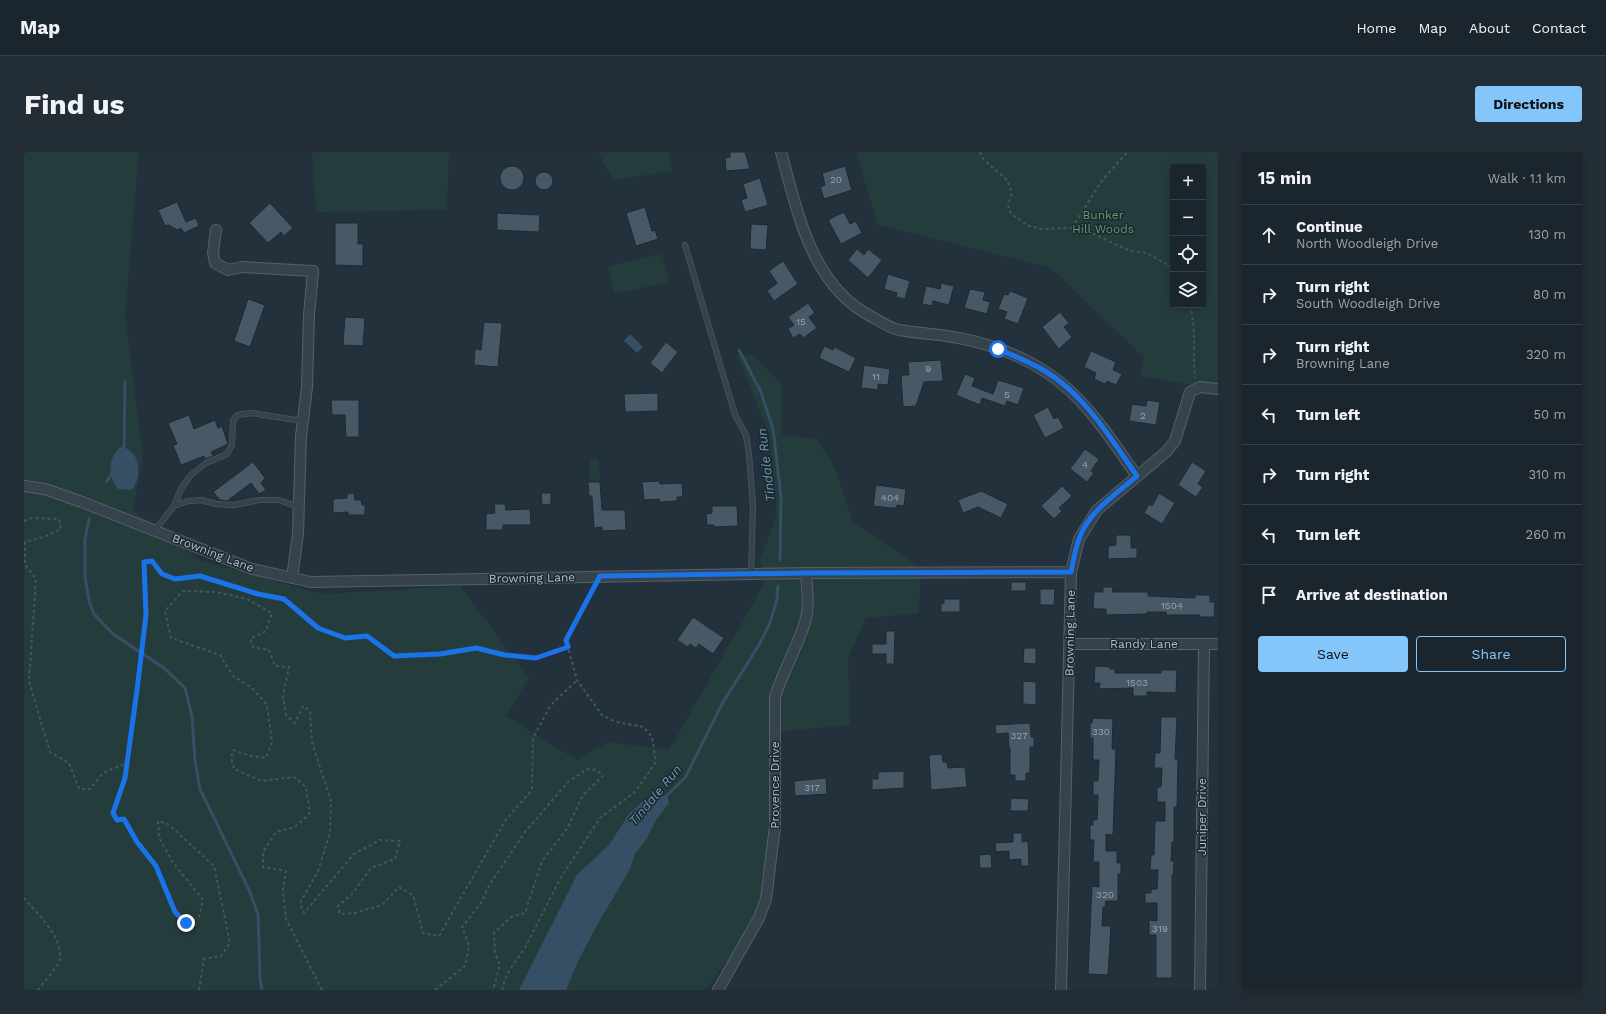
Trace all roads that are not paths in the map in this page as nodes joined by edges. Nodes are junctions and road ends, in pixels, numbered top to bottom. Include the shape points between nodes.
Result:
1 (781, 152) edge
2 (216, 230) dead end
3 (685, 245) dead end
4 (1218, 389) edge
5 (303, 421) junction
6 (1137, 476) junction
7 (24, 486) edge
8 (174, 506) junction
9 (299, 507) junction
10 (155, 530) junction
11 (1071, 572) junction
12 (806, 573) junction
13 (751, 574) junction
14 (292, 578) junction
15 (1070, 644) junction
16 (1204, 644) junction
17 (1218, 644) edge
18 (718, 990) edge
19 (1061, 990) edge
20 (1200, 990) edge

1 - 6 street via 807,239 817,262 838,292 860,311 896,329 954,337 998,349 1046,371 1066,386 1100,423
2 - 5 street via 213,253 215,263 228,270 242,268 313,271
3 - 13 lane via 735,415 746,435 753,506
4 - 6 street via 1199,387 1187,397 1175,441
5 - 8 lane via 251,413 237,415 233,421 232,445 227,454 206,463 191,475 181,489
5 - 9 street
6 - 11 street via 1097,510 1079,539
7 - 10 street, Browning Lane via 45,489
8 - 9 lane via 202,500 234,506 259,500 278,500
8 - 10 lane
9 - 14 street
10 - 14 street, Browning Lane via 252,569
11 - 12 street, Browning Lane
11 - 15 street, Browning Lane
12 - 13 street, Browning Lane
12 - 18 street, Provence Drive via 805,621 775,697 775,826 766,899 759,918
13 - 14 street, Browning Lane via 352,582 311,582
15 - 16 street, Randy Lane
15 - 19 street, Browning Lane
16 - 17 street, Randy Lane
16 - 20 street, Juniper Drive

